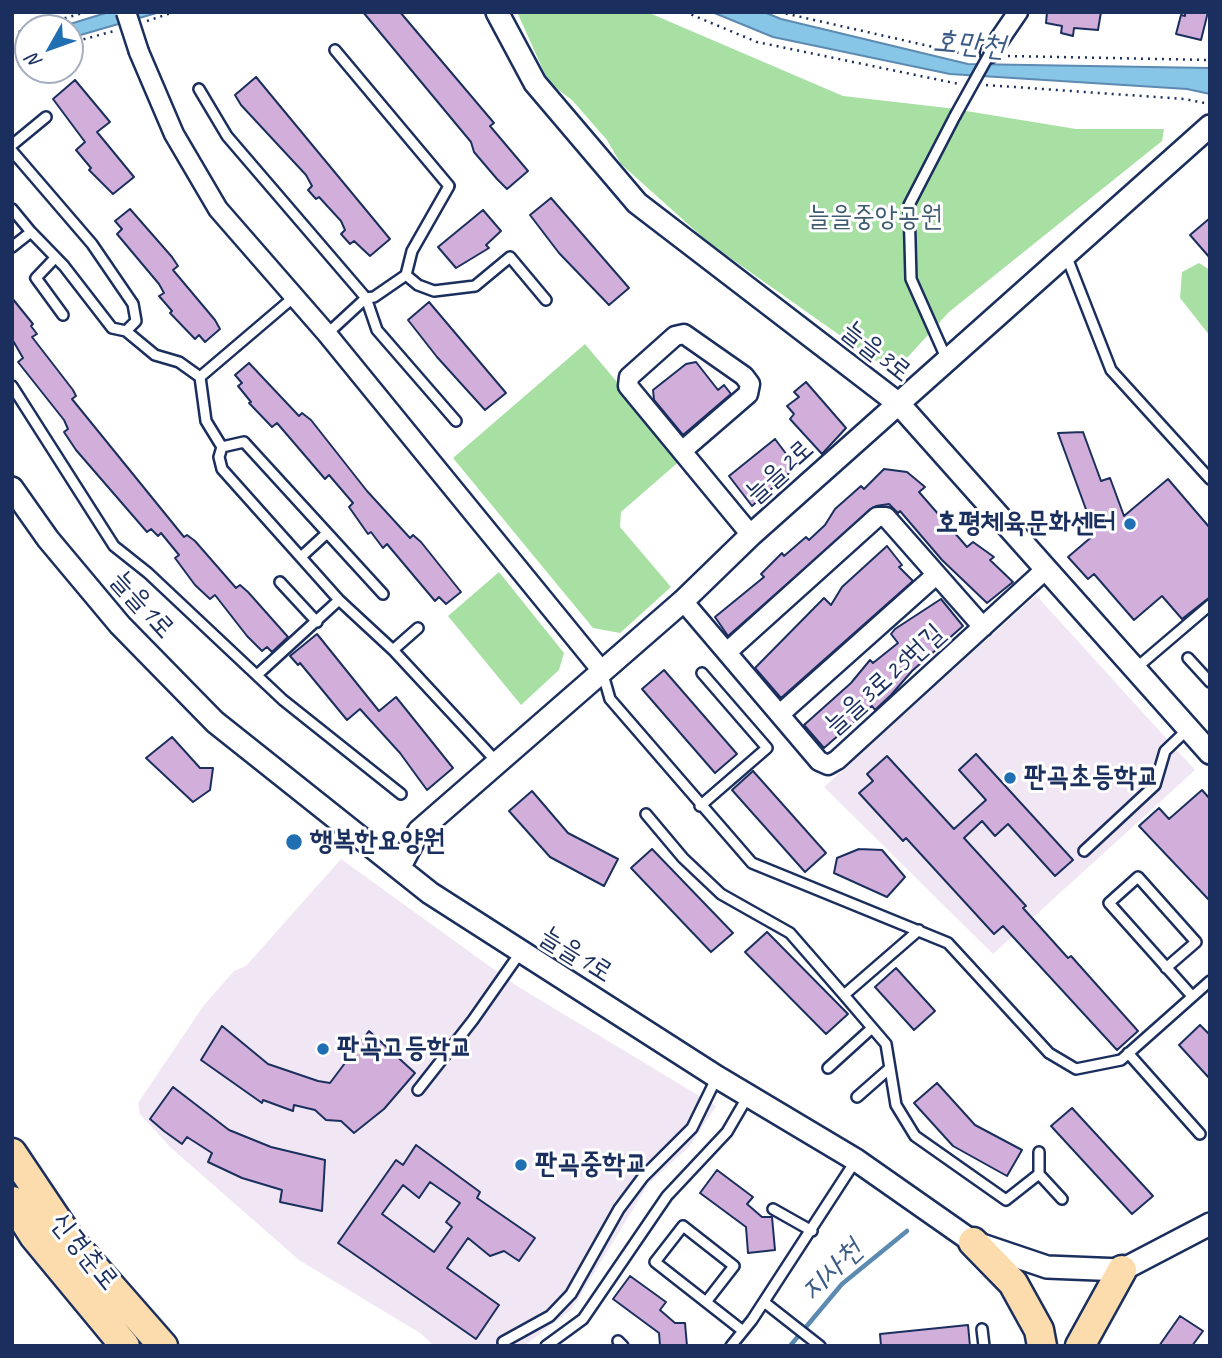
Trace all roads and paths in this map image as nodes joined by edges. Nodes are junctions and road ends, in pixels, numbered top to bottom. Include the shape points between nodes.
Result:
1 (126, 12) edge
2 (497, 12) edge
3 (685, 12) edge
4 (1018, 12) edge
5 (335, 50) dead end
6 (990, 53) joint
7 (963, 84) dead end
8 (976, 85) dead end
9 (199, 89) dead end
10 (1210, 104) edge
11 (46, 117) dead end
12 (1210, 126) edge
13 (12, 145) edge
14 (12, 151) edge
15 (12, 209) edge
16 (31, 232) junction
17 (12, 247) edge
18 (1066, 255) junction
19 (55, 258) junction
20 (406, 275) junction
21 (294, 297) junction
22 (366, 298) junction
23 (546, 300) dead end
24 (63, 315) dead end
25 (126, 331) junction
26 (327, 334) junction
27 (947, 361) junction
28 (200, 377) junction
29 (12, 386) edge
30 (899, 404) junction
31 (456, 421) dead end
32 (222, 447) junction
33 (682, 451) junction
34 (1210, 479) edge
35 (12, 488) edge
36 (326, 534) junction
37 (751, 535) junction
38 (301, 557) junction
39 (1046, 569) junction
40 (936, 575) junction
41 (280, 582) dead end
42 (383, 594) dead end
43 (339, 600) junction
44 (683, 601) junction
45 (1210, 605) edge
46 (317, 622) junction
47 (983, 627) junction
48 (418, 628) dead end
49 (393, 650) junction
50 (727, 652) junction
51 (1188, 658) dead end
52 (1135, 670) junction
53 (602, 671) junction
54 (702, 673) dead end
55 (257, 675) junction
56 (1210, 682) edge
57 (780, 714) junction
58 (1188, 729) junction
59 (1210, 753) edge
60 (497, 762) junction
61 (401, 794) dead end
62 (700, 806) junction
63 (646, 814) dead end
64 (1084, 850) dead end
65 (399, 868) junction
66 (919, 930) junction
67 (520, 953) junction
68 (1166, 968) junction
69 (1210, 981) edge
70 (844, 995) junction
71 (1192, 996) junction
72 (872, 1028) junction
73 (1128, 1053) junction
74 (828, 1068) dead end
75 (890, 1068) junction
76 (717, 1077) junction
77 (418, 1090) dead end
78 (748, 1096) junction
79 (857, 1097) dead end
80 (1200, 1134) dead end
81 (1039, 1152) dead end
82 (12, 1153) edge
83 (856, 1160) junction
84 (1039, 1174) junction
85 (1062, 1199) dead end
86 (12, 1200) edge
87 (773, 1209) dead end
88 (1210, 1224) edge
89 (812, 1231) junction
90 (973, 1242) junction
91 (1122, 1270) junction
92 (706, 1302) junction
93 (764, 1302) junction
94 (982, 1329) dead end
95 (743, 1331) junction
96 (503, 1342) dead end
97 (125, 1346) edge
98 (163, 1346) edge
99 (546, 1346) edge
100 (731, 1346) edge
101 (820, 1346) edge
102 (984, 1346) edge
103 (1042, 1346) edge
104 (1080, 1346) edge

1 - 21 street, bridge via 174,134 218,209
2 - 30 street, 늘을3로 via 535,83 638,203
3 - 7 path via 757,42
4 - 6 street
5 - 20 lane via 449,186 412,251
6 - 27 lane, bridge via 909,205 911,279
8 - 10 path
9 - 22 lane via 227,136
11 - 13 lane
12 - 18 street, 늘을2로
14 - 25 lane via 92,244 133,304 136,321
15 - 16 lane
16 - 17 lane
16 - 19 lane
18 - 27 street, 늘을2로
18 - 34 lane via 1111,370
19 - 24 lane via 36,278
19 - 25 lane via 112,328
20 - 22 lane
20 - 23 lane via 434,291 475,286 510,257
21 - 26 street
21 - 28 lane
22 - 26 lane
22 - 31 lane via 377,330
25 - 28 lane via 155,355 179,362
26 - 53 street
27 - 30 street, 늘을2로
28 - 32 lane via 206,421
29 - 55 lane via 114,546
30 - 37 street, 늘을2로
30 - 39 street, 늘을3로
32 - 36 lane via 244,442
32 - 38 lane via 222,469
33 - 33 street via 628,386 629,377 675,336 684,334 750,384 748,394
33 - 37 street
35 - 65 street, 늘을1로 via 120,625 215,722
36 - 38 lane
36 - 42 lane
37 - 44 street, 늘을2로
38 - 43 lane
39 - 47 street, 늘을3로25번길
39 - 52 street, 늘을3로
40 - 47 street
40 - 50 street via 886,517 877,517
40 - 57 street
41 - 46 lane
43 - 46 lane
43 - 49 lane
44 - 50 street, 늘을3로25번길
44 - 53 street, 늘을2로
45 - 52 lane
46 - 55 lane
47 - 57 street, 늘을3로25번길 via 828,765
48 - 49 lane
49 - 60 lane
50 - 57 street, 늘을3로25번길
51 - 56 lane
52 - 58 street, 늘을3로
53 - 60 street, 늘을2로
53 - 62 lane via 610,699
54 - 62 lane via 767,748
55 - 61 lane
58 - 59 street, 늘을3로
58 - 64 lane via 1165,751 1155,785
60 - 65 street, 늘을2로 via 419,831
62 - 66 lane via 752,863
63 - 70 lane via 721,894 790,933
65 - 67 street, 늘을1로
66 - 70 lane
66 - 73 lane via 948,943 1049,1053 1076,1069 1121,1060
67 - 76 street, 늘을1로
67 - 77 lane
68 - 68 lane via 1109,903 1138,877 1196,942
68 - 71 lane
69 - 71 lane
70 - 72 lane
71 - 73 lane
72 - 74 lane
72 - 75 lane via 886,1044
73 - 80 lane
75 - 79 lane
75 - 84 lane via 896,1105 915,1136 926,1144 1006,1200
76 - 78 street, 늘을1로
76 - 96 lane via 692,1128 643,1177 619,1209 571,1294 550,1315
78 - 83 street, 늘을1로
78 - 99 lane via 727,1132 661,1204 583,1319
81 - 84 lane
82 - 98 highway, 신경춘로 via 71,1241
83 - 89 lane
83 - 90 street, 늘을1로
84 - 85 lane
86 - 97 highway, 신경춘로 via 34,1236
87 - 89 lane
88 - 91 street, 늘을1로
89 - 93 lane
90 - 91 street, 늘을1로 via 1047,1267
90 - 103 highway via 1013,1283 1039,1330
91 - 104 highway
92 - 92 lane via 655,1262 683,1226 734,1266
92 - 95 lane
93 - 95 lane
93 - 101 lane
94 - 102 lane
95 - 100 lane

